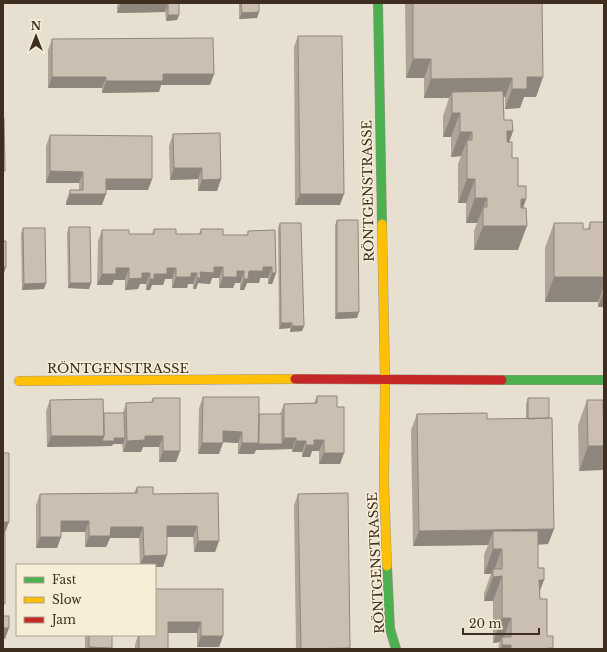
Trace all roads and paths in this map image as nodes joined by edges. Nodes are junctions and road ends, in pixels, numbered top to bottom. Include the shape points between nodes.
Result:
1 (378, 3) edge
2 (385, 379) junction
3 (604, 380) edge
4 (19, 381) dead end
5 (396, 649) edge

1 - 2 street, RÖNTGENSTRASSE
2 - 3 street, RÖNTGENSTRASSE
2 - 4 street, RÖNTGENSTRASSE
2 - 5 street, RÖNTGENSTRASSE via 384,483 390,629

